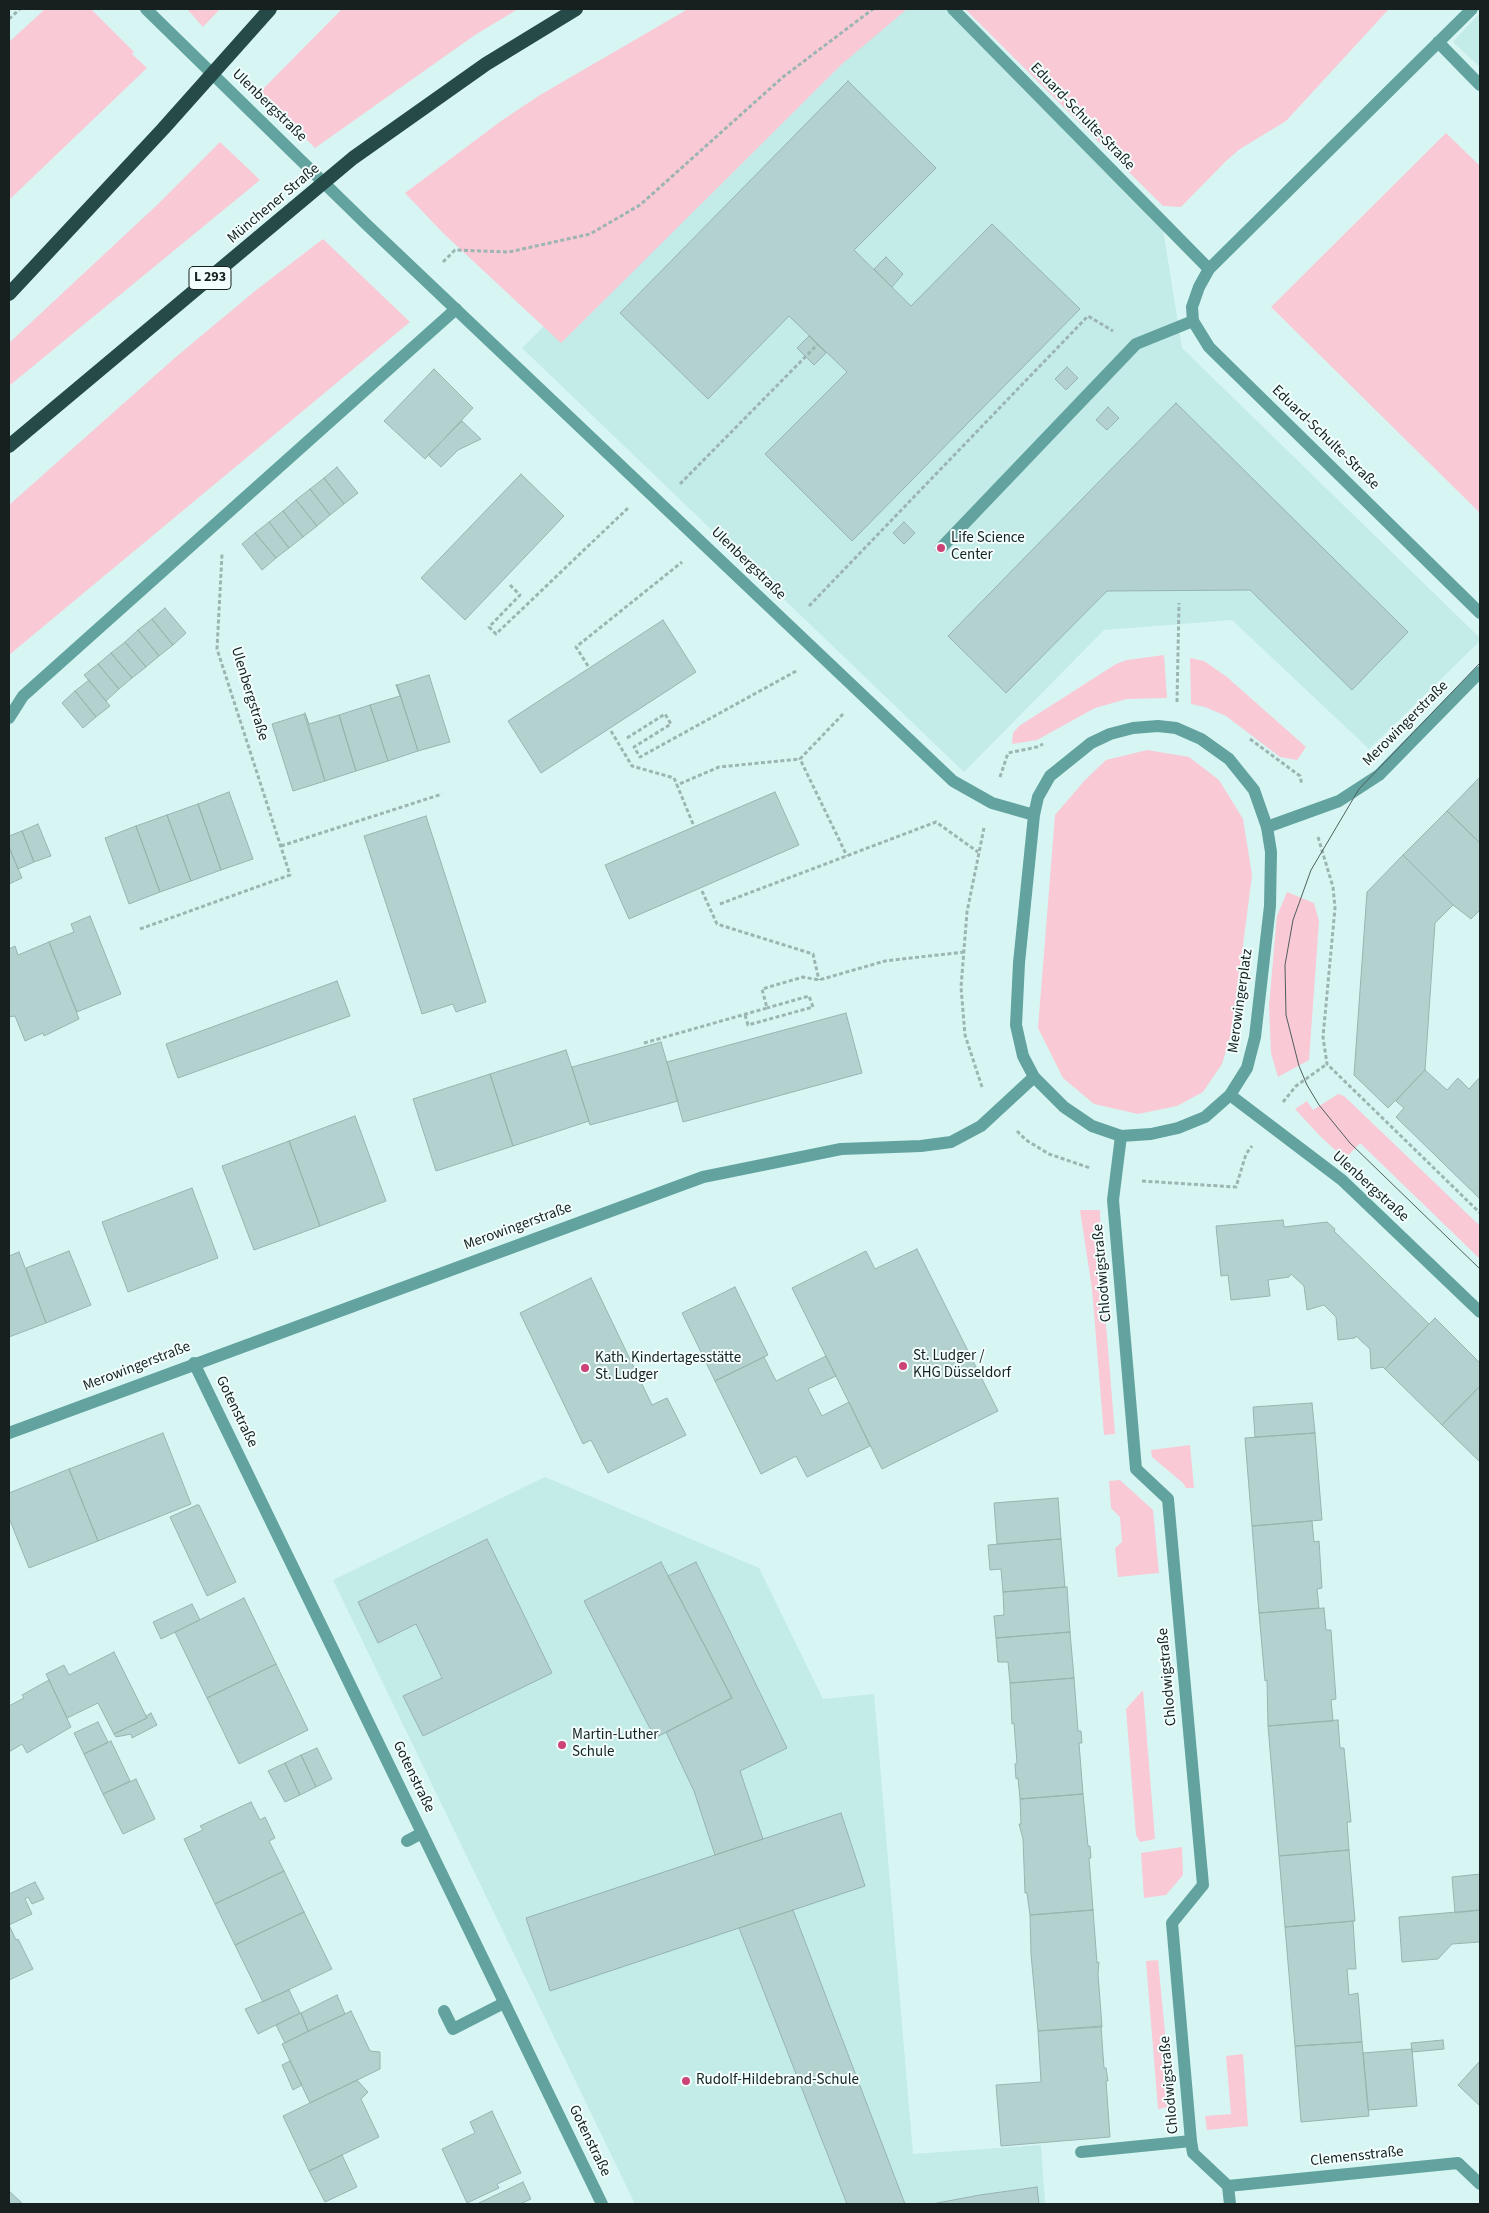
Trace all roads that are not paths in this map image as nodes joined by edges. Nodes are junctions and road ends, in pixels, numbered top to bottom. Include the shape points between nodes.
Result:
1 (146, 9) edge
2 (270, 9) edge
3 (576, 9) edge
4 (953, 9) edge
5 (1472, 9) edge
6 (1438, 42) junction
7 (1480, 85) edge
8 (1209, 269) junction
9 (9, 294) edge
10 (456, 309) junction
11 (1193, 321) junction
12 (9, 446) edge
13 (941, 548) dead end
14 (1480, 613) edge
15 (1480, 672) edge
16 (9, 718) edge
17 (1034, 815) junction
18 (1267, 827) junction
19 (1034, 1077) junction
20 (1230, 1095) junction
21 (1121, 1136) junction
22 (1480, 1312) edge
23 (194, 1363) junction
24 (9, 1432) edge
25 (422, 1833) junction
26 (407, 1841) dead end
27 (504, 2003) junction
28 (444, 2011) dead end
29 (1191, 2141) junction
30 (1081, 2152) dead end
31 (1480, 2184) edge
32 (1228, 2186) junction
33 (602, 2204) edge
34 (1230, 2204) edge

1 - 10 street, Ulenbergstraße
2 - 9 highway
3 - 12 highway, Münchener Straße / L 293 via 486,64 354,158
4 - 8 street, Eduard-Schulte-Straße
5 - 6 street
6 - 7 street
6 - 8 street
8 - 11 street via 1198,287 1192,307
10 - 16 street via 23,696
10 - 17 street, Ulenbergstraße via 953,781 992,803
11 - 13 street via 1136,344
11 - 14 street, Eduard-Schulte-Straße via 1209,347
15 - 18 street, Merowingerstraße via 1380,775 1339,801
17 - 18 street, Merowingerplatz via 1038,797 1050,776 1091,743 1133,728 1176,728 1201,739 1229,759 1254,790
17 - 19 street, Merowingerplatz via 1016,1026 1023,1056
18 - 20 street, Merowingerplatz via 1271,852 1270,906 1255,1037 1247,1068
19 - 21 street, Merowingerplatz via 1064,1107 1092,1126
19 - 23 street, Merowingerstraße via 981,1126 951,1142 841,1149 703,1177
20 - 21 street, Merowingerplatz via 1205,1118 1151,1134
20 - 22 street, Ulenbergstraße via 1342,1180
21 - 29 street, Chlodwigstraße via 1113,1200 1136,1469 1168,1499 1203,1885 1172,1923
23 - 24 street, Merowingerstraße
23 - 25 street, Gotenstraße
25 - 26 street
25 - 27 street, Gotenstraße
27 - 28 street via 453,2029
27 - 33 street, Gotenstraße
29 - 30 street
29 - 32 street, Chlodwigstraße via 1193,2153
31 - 32 street, Clemensstraße via 1458,2163
32 - 34 street

